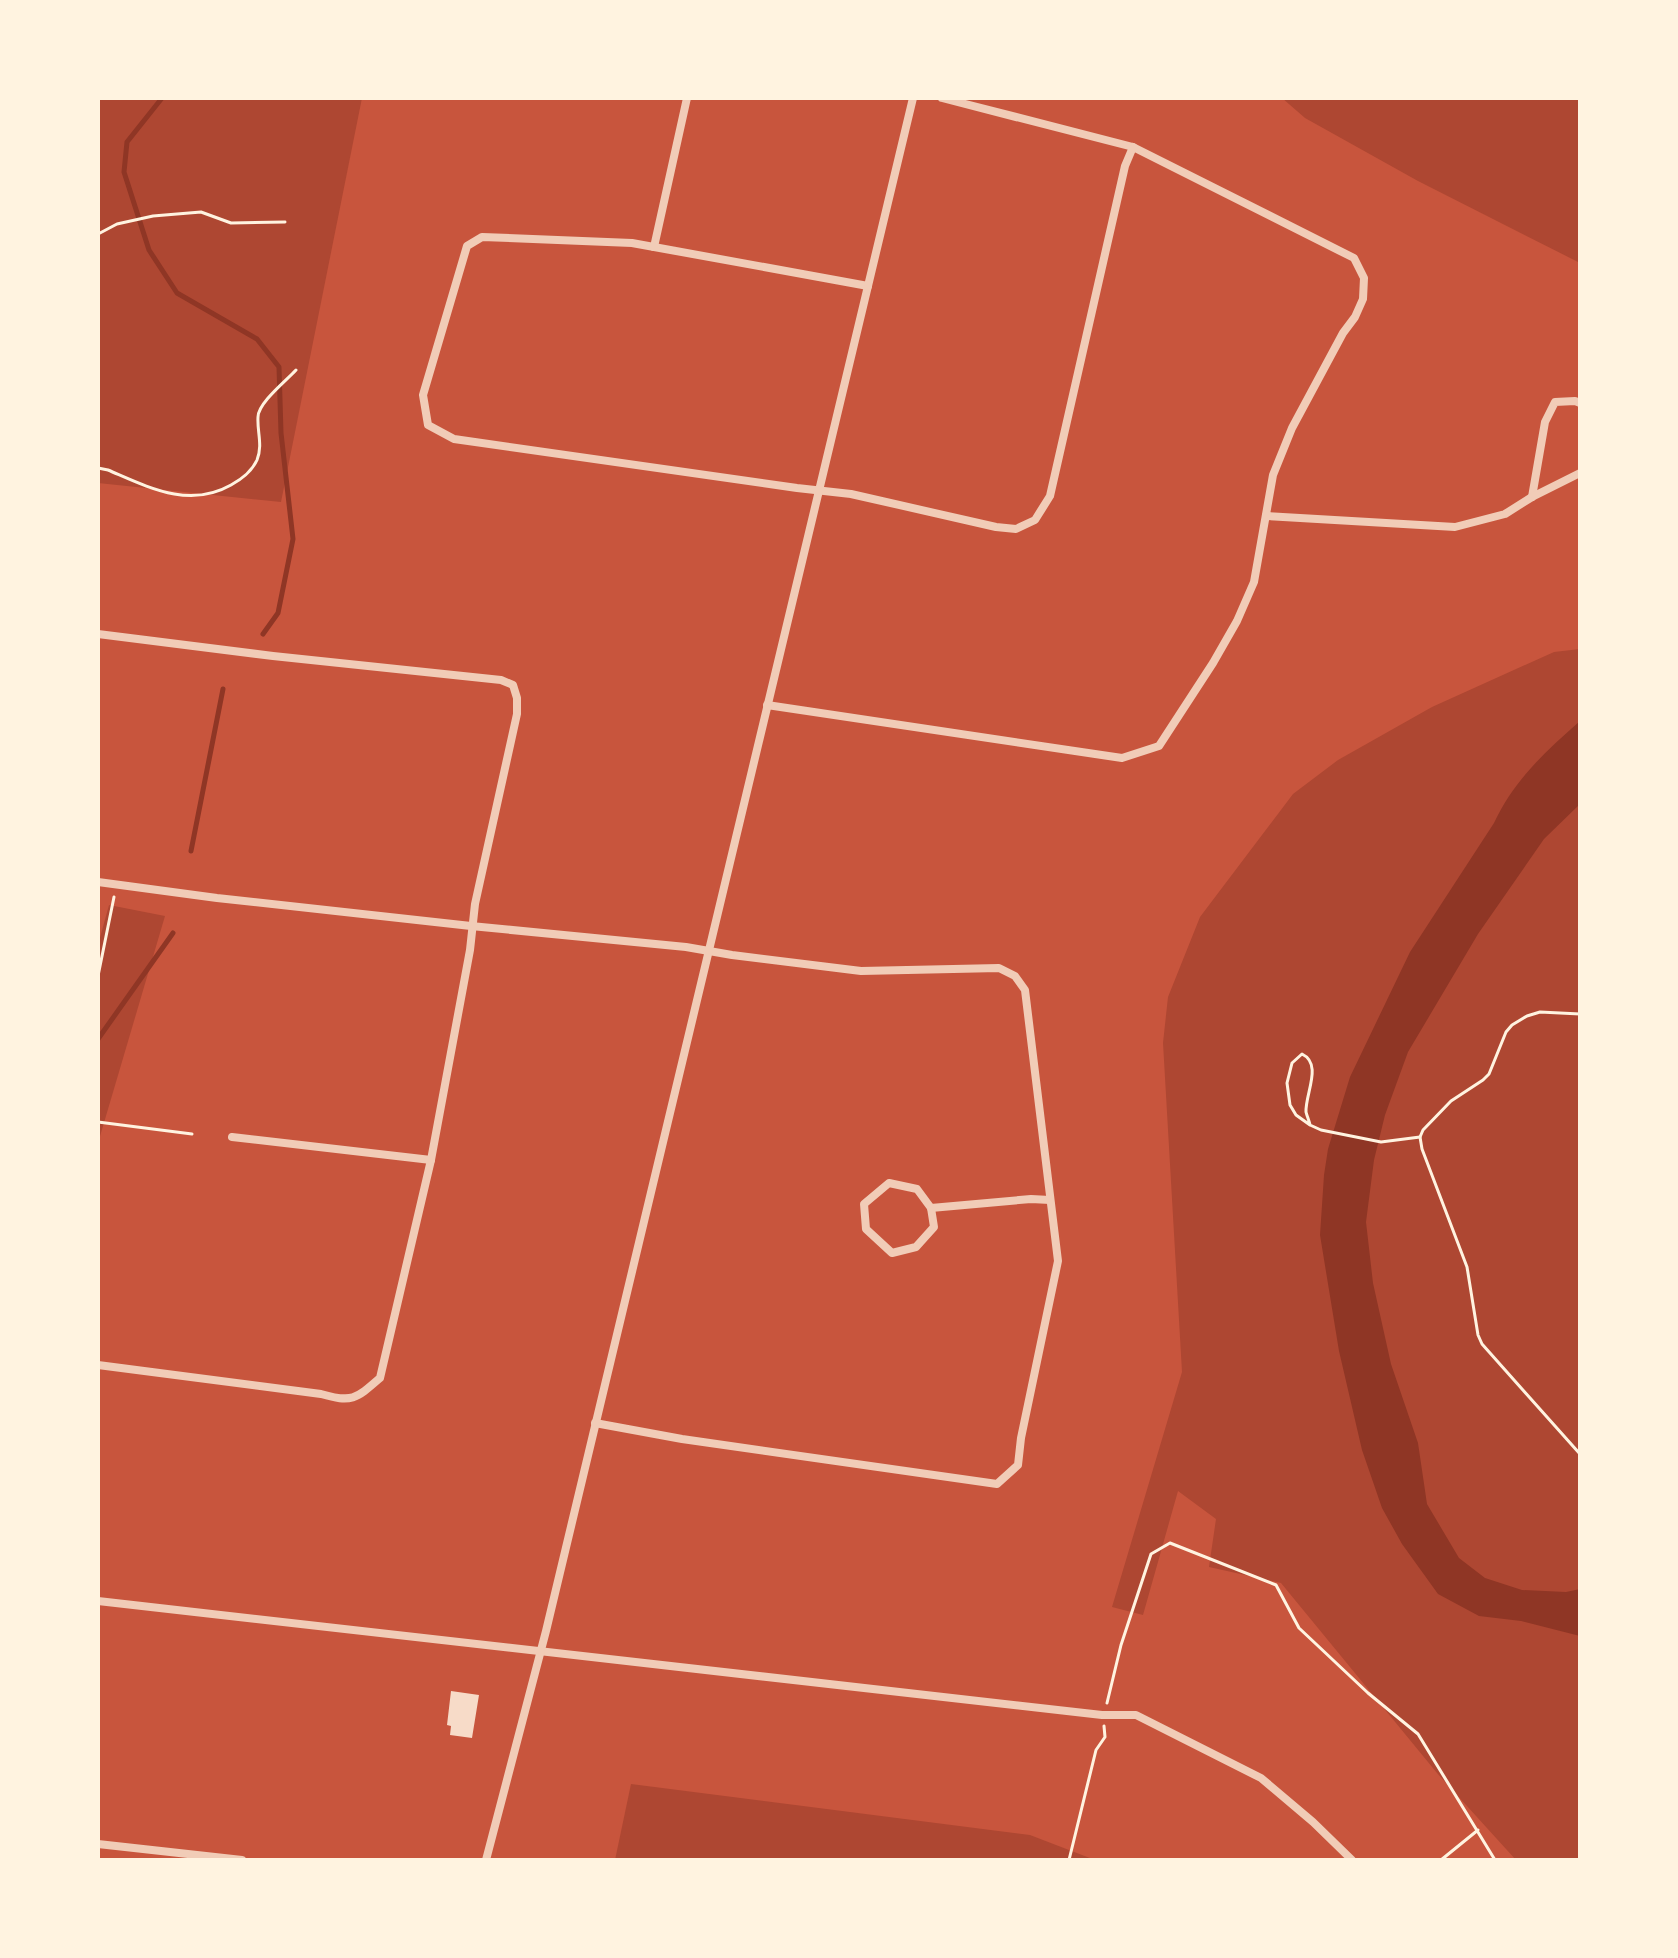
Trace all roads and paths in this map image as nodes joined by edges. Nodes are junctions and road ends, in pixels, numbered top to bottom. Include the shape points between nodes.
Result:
1 (687, 98) edge
2 (913, 98) edge
3 (942, 98) edge
4 (1133, 147) junction
5 (285, 222) dead end
6 (100, 233) dead end
7 (654, 247) junction
8 (868, 286) junction
9 (296, 370) dead end
10 (1580, 403) edge
11 (98, 468) edge
12 (1580, 473) edge
13 (819, 489) junction
14 (1532, 497) junction
15 (1266, 516) junction
16 (98, 634) edge
17 (767, 705) junction
18 (98, 882) edge
19 (117, 884) junction
20 (471, 926) junction
21 (708, 951) junction
22 (98, 976) edge
23 (1580, 1014) edge
24 (98, 1122) edge
25 (1310, 1125) junction
26 (192, 1134) dead end
27 (232, 1137) dead end
28 (1420, 1137) junction
29 (431, 1160) junction
30 (1050, 1200) junction
31 (931, 1208) junction
32 (98, 1365) edge
33 (595, 1423) junction
34 (1580, 1454) edge
35 (98, 1601) edge
36 (541, 1651) junction
37 (1102, 1715) junction
38 (1478, 1830) junction
39 (98, 1844) edge
40 (242, 1860) edge
41 (486, 1860) edge
42 (1069, 1860) edge
43 (1352, 1860) edge
44 (1441, 1860) edge
45 (1495, 1860) edge

1 - 7 street
2 - 8 street
3 - 4 street
4 - 13 street via 1050,496 1035,520 1016,529 996,527
4 - 15 street via 1354,258 1364,278 1355,317 1292,428 1273,475
5 - 6 path via 231,223 201,212 153,216
7 - 8 street
7 - 13 street via 482,237 467,246 423,395 428,425 454,439
8 - 13 street
9 - 11 path via 257,415 260,451 255,464 222,490 195,497 170,494
10 - 14 street via 1555,402 1545,422
12 - 14 street
13 - 17 street
14 - 15 street via 1505,514 1455,527
15 - 17 street via 1254,582 1237,621 1159,746 1122,758
16 - 20 street via 513,685 517,714
17 - 21 street
18 - 19 street
19 - 20 street
19 - 22 path
20 - 21 street
20 - 29 street
21 - 30 street via 861,971 999,968 1015,976 1025,990
21 - 33 street
23 - 28 path via 1540,1012 1512,1025 1489,1074 1451,1101
24 - 26 path
25 - 25 path via 1290,1105 1287,1083 1292,1063 1302,1054 1311,1066 1306,1112
25 - 28 path via 1381,1142
27 - 29 street
28 - 34 path via 1467,1267 1482,1344
29 - 32 street via 380,1378 361,1395 343,1401
30 - 31 street
30 - 33 street via 1058,1261 1018,1465 997,1484
31 - 31 street via 917,1189 889,1183 864,1204 866,1229 892,1253 916,1247 934,1227
33 - 36 street
35 - 36 street
36 - 37 street
36 - 41 street
37 - 38 path via 1151,1554 1170,1543 1276,1585 1299,1628 1418,1734
37 - 42 path via 1105,1737 1096,1750
37 - 43 street via 1136,1715 1261,1778
38 - 44 path
38 - 45 path
39 - 40 street

